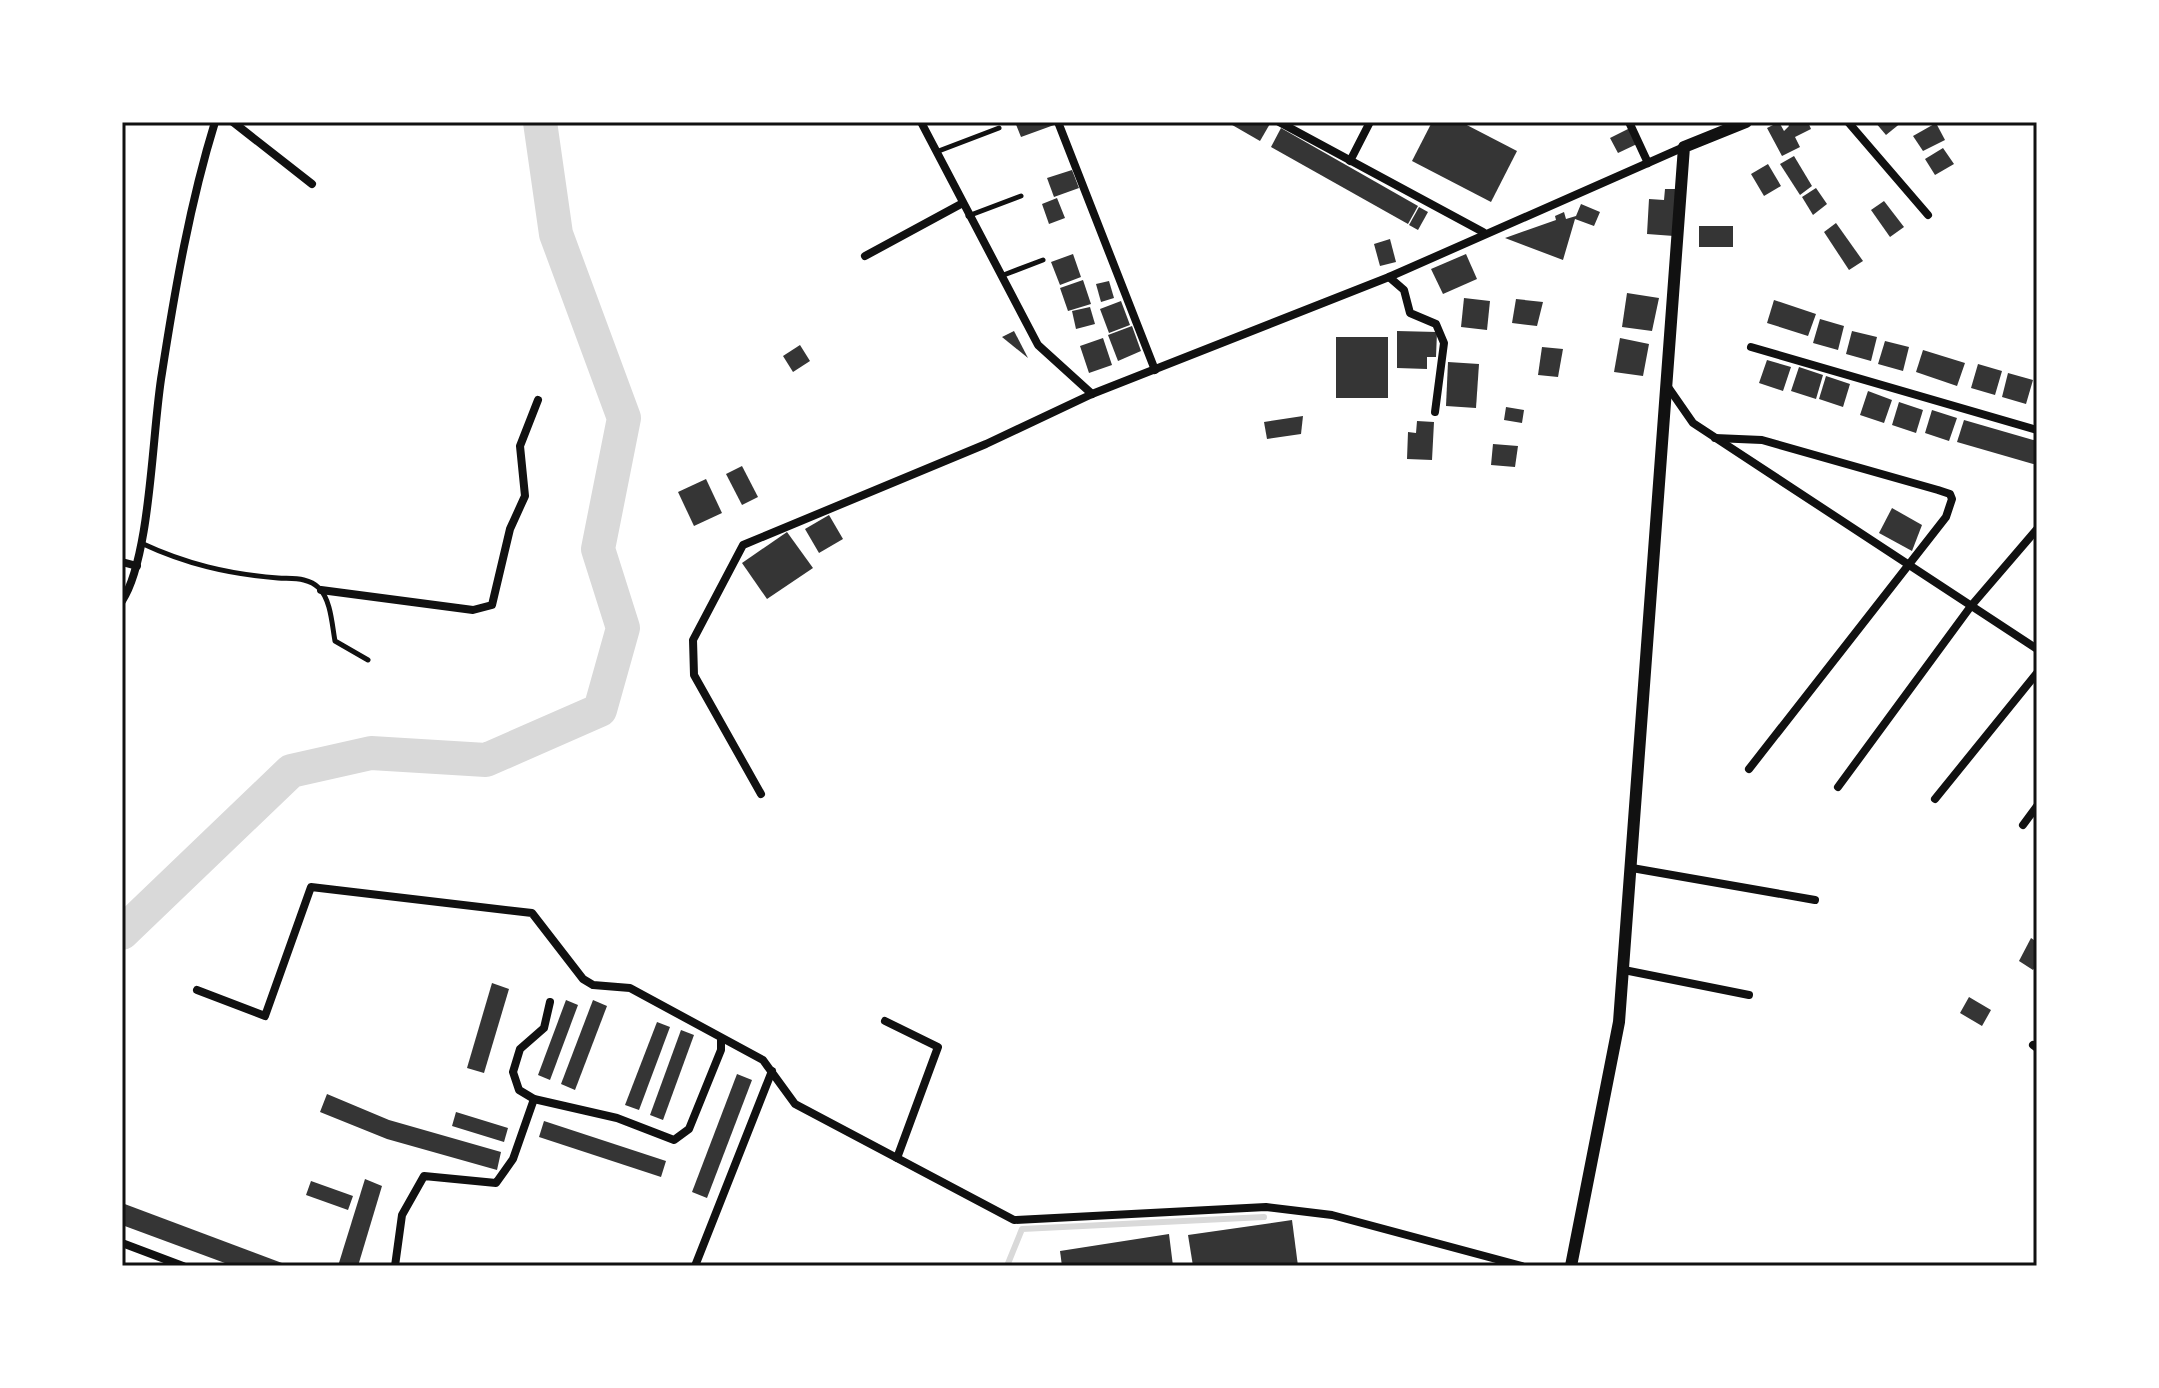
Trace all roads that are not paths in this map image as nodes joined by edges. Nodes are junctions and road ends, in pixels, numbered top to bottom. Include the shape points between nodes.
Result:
1 (215, 122) edge
2 (233, 122) edge
3 (921, 122) edge
4 (1058, 122) edge
5 (1279, 122) edge
6 (1370, 122) edge
7 (1629, 122) edge
8 (1746, 122) edge
9 (1848, 122) edge
10 (999, 128) dead end
11 (1684, 147) junction
12 (936, 153) junction
13 (1350, 161) junction
14 (1648, 163) junction
15 (312, 184) dead end
16 (1021, 196) dead end
17 (961, 204) junction
18 (1928, 215) dead end
19 (967, 216) junction
20 (1483, 232) junction
21 (865, 256) dead end
22 (1043, 260) dead end
23 (1000, 277) junction
24 (1389, 277) junction
25 (1751, 347) dead end
26 (1155, 370) junction
27 (1668, 387) junction
28 (1092, 394) junction
29 (538, 400) dead end
30 (1435, 412) dead end
31 (2037, 430) edge
32 (1715, 438) junction
33 (2037, 529) edge
34 (141, 543) junction
35 (122, 562) edge
36 (1909, 565) junction
37 (137, 566) junction
38 (321, 590) junction
39 (122, 601) edge
40 (1971, 606) junction
41 (2037, 649) edge
42 (368, 660) dead end
43 (2037, 673) edge
44 (1749, 769) dead end
45 (1838, 787) dead end
46 (761, 794) dead end
47 (1935, 799) dead end
48 (2037, 806) edge
49 (2023, 825) dead end
50 (1632, 868) junction
51 (1815, 900) dead end
52 (1624, 970) junction
53 (197, 990) dead end
54 (1749, 995) dead end
55 (550, 1002) dead end
56 (885, 1021) dead end
57 (721, 1039) junction
58 (772, 1071) junction
59 (534, 1099) junction
60 (897, 1158) junction
61 (122, 1243) edge
62 (183, 1266) edge
63 (395, 1266) edge
64 (695, 1266) edge
65 (1522, 1266) edge
66 (1571, 1266) edge

1 - 34 street via 161,374
2 - 15 street
3 - 12 street
4 - 26 street
5 - 13 street
6 - 13 street
7 - 14 street
8 - 11 street
9 - 18 street
10 - 12 lane
11 - 14 street
11 - 27 street
12 - 17 street
13 - 20 street
14 - 20 street
16 - 19 lane
17 - 19 street
17 - 21 street
19 - 23 street
20 - 24 street
22 - 23 lane
23 - 28 street via 1038,345
24 - 26 street
24 - 30 street via 1404,290 1410,313 1436,324 1444,343
25 - 31 street
26 - 28 street
27 - 32 street via 1693,423
27 - 50 street
28 - 46 street via 743,545 693,640 694,675
29 - 38 street via 520,446 525,496 510,529 492,605 473,610
32 - 36 street
32 - 36 street via 1762,440 1950,494 1946,517
33 - 40 street
34 - 37 street
34 - 38 lane via 226,574 308,580
35 - 37 street
36 - 40 street
36 - 44 street
37 - 39 street
38 - 42 lane via 335,641
40 - 41 street
40 - 45 street
43 - 47 street
48 - 49 street
50 - 51 street
50 - 52 street
52 - 54 street
52 - 66 street via 1619,1022
53 - 57 street via 265,1016 311,887 532,913 583,979 593,985 630,988
55 - 59 street via 544,1028 520,1049 513,1072 519,1090
56 - 60 street via 938,1047
57 - 58 street via 763,1060
57 - 59 street via 689,1129 674,1140 606,1115
58 - 60 street via 795,1104
58 - 64 street
59 - 63 street via 513,1159 496,1183 424,1176 402,1215
60 - 65 street via 1014,1220 1266,1207 1332,1215
61 - 62 street

